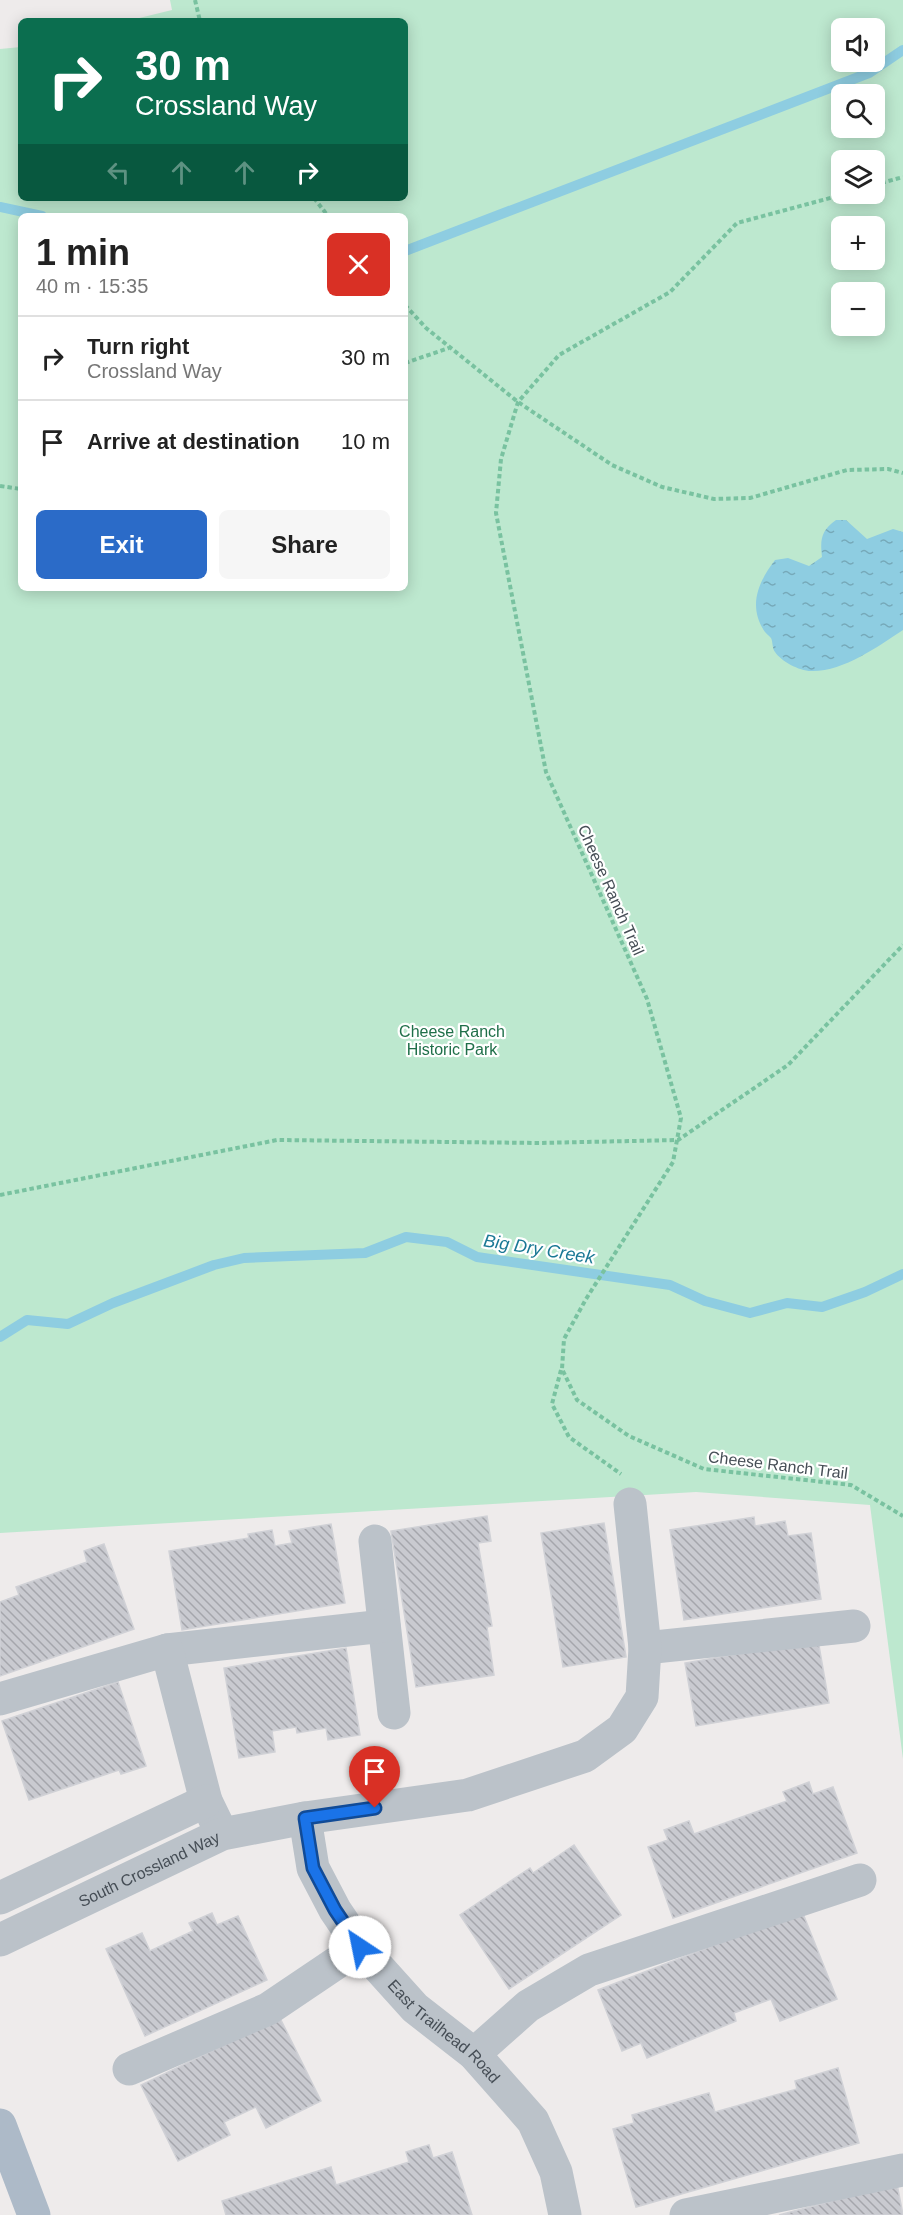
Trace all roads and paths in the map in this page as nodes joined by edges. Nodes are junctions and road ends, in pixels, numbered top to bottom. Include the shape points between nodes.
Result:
1 (195, 0) edge
2 (199, 18) edge
3 (903, 177) edge
4 (885, 182) edge
5 (831, 198) edge
6 (316, 201) edge
7 (326, 213) edge
8 (408, 308) edge
9 (450, 347) junction
10 (408, 362) edge
11 (518, 402) junction
12 (903, 473) edge
13 (0, 486) edge
14 (18, 489) edge
15 (903, 945) edge
16 (678, 1140) junction
17 (0, 1195) edge
18 (562, 1369) junction
19 (630, 1504) joint
20 (903, 1516) edge
21 (375, 1541) dead end
22 (384, 1626) junction
23 (854, 1626) dead end
24 (645, 1648) junction
25 (167, 1650) junction
26 (0, 1699) edge
27 (394, 1713) dead end
28 (206, 1801) junction
29 (305, 1818) junction
30 (222, 1834) junction
31 (861, 1880) dead end
32 (0, 1898) edge
33 (0, 1940) edge
34 (360, 1947) junction
35 (474, 2054) junction
36 (129, 2069) dead end
37 (0, 2126) edge
38 (903, 2170) edge
39 (731, 2210) edge
40 (34, 2215) edge
41 (565, 2215) edge
42 (687, 2215) edge

1 - 2 path
3 - 4 path
5 - 11 path, Cheese Ranch Trail via 737,224 670,292 559,355
6 - 7 path
8 - 9 path
9 - 10 path
9 - 11 path
11 - 12 path via 612,465 662,487 714,499 750,498 847,470
11 - 16 path, Cheese Ranch Trail via 501,459 496,513 546,772 647,999 681,1118
13 - 14 path
15 - 16 path via 788,1065
16 - 17 path via 277,1140
16 - 18 path, Cheese Ranch Trail via 674,1162 564,1339
18 - 19 path via 552,1404 569,1437 625,1477
18 - 20 path, Cheese Ranch Trail via 577,1401 629,1436 704,1469 851,1485
19 - 24 street, South Crossland Way
21 - 22 street
22 - 25 street
22 - 27 street
23 - 24 street
24 - 29 street, South Crossland Way via 642,1697 622,1729 585,1756 468,1795
25 - 26 street
25 - 28 street
28 - 30 street
28 - 32 street
29 - 30 street, South Crossland Way
29 - 34 street, East Trailhead Road via 313,1868
30 - 33 street, South Crossland Way
31 - 35 street via 589,1970 528,2006
34 - 35 street, East Trailhead Road via 414,2008
34 - 36 street via 268,2009
35 - 41 street, East Trailhead Road via 533,2121 556,2172
37 - 40 main road
38 - 39 street
39 - 42 street

